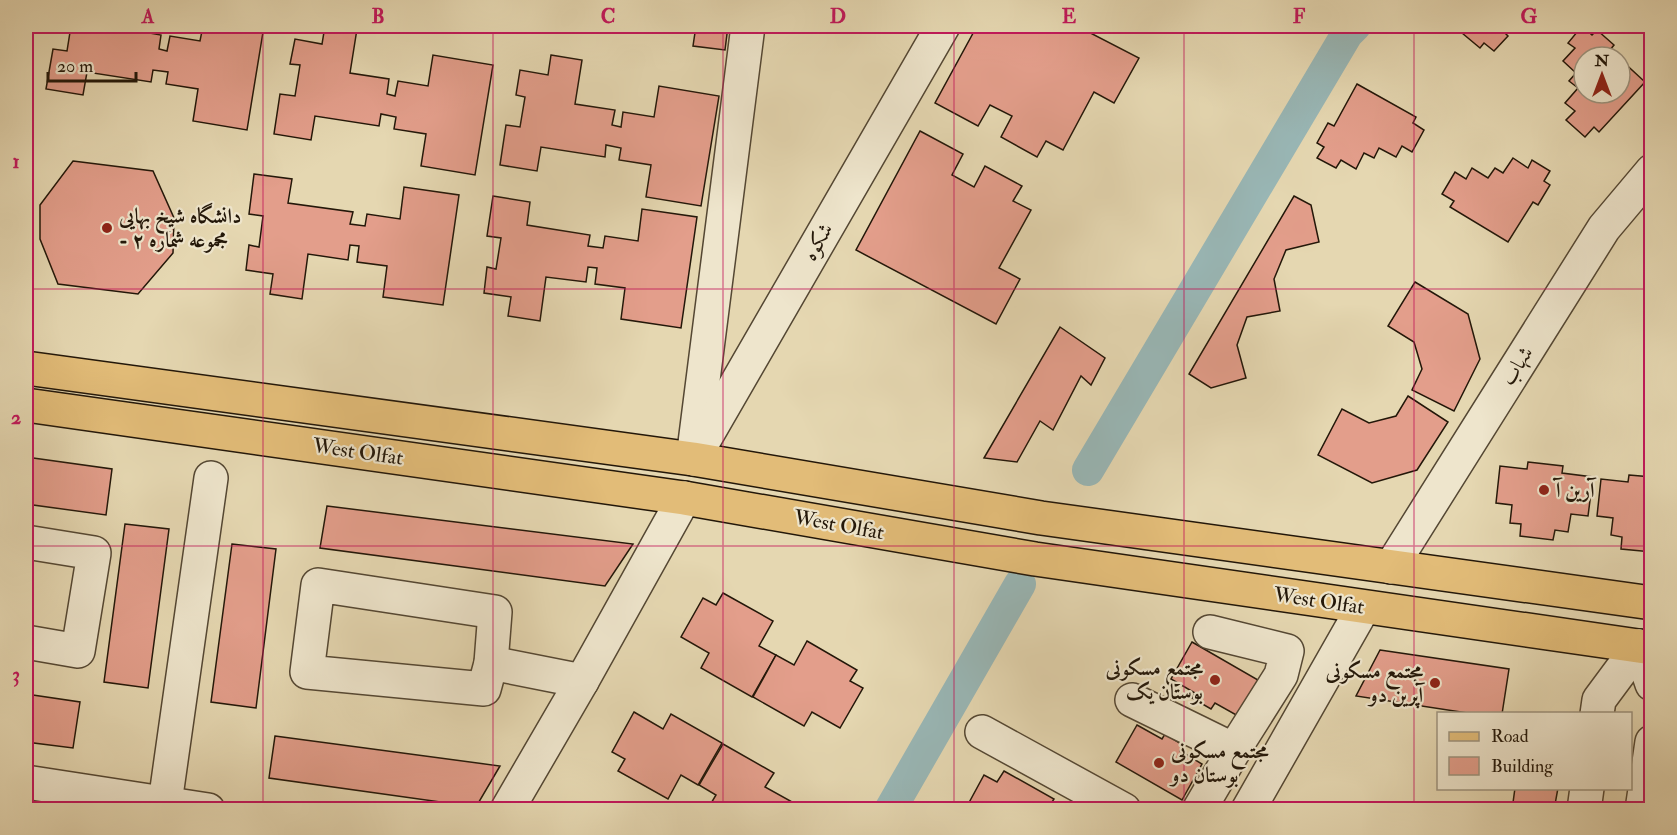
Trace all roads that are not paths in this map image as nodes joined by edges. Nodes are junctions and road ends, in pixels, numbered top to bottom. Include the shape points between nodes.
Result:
1 (748, 26) edge
2 (943, 26) edge
3 (1652, 171) edge
4 (26, 368) edge
5 (26, 405) edge
6 (693, 459) junction
7 (211, 478) dead end
8 (684, 498) junction
9 (26, 542) edge
10 (1391, 567) junction
11 (1652, 603) edge
12 (1363, 608) junction
13 (1210, 632) dead end
14 (26, 642) edge
15 (1645, 647) edge
16 (491, 663) junction
17 (582, 681) junction
18 (1652, 684) edge
19 (1132, 700) dead end
20 (1597, 712) edge
21 (982, 732) dead end
22 (1652, 742) edge
23 (1237, 745) junction
24 (1275, 761) junction
25 (26, 782) edge
26 (1587, 790) edge
27 (165, 806) edge
28 (208, 810) edge
29 (507, 810) edge
30 (1124, 810) edge
31 (1199, 810) edge
32 (1248, 810) edge
33 (1584, 810) edge
34 (1642, 810) edge

1 - 6 street
2 - 6 street, شکوه
3 - 10 street, شهاب via 1604,228
4 - 6 main road, West Olfat
5 - 8 main road, West Olfat
6 - 10 main road, West Olfat via 1041,518
7 - 27 street
8 - 12 main road, West Olfat via 1035,559
8 - 17 street
9 - 14 street via 94,552 78,651
10 - 11 main road, West Olfat
12 - 15 main road, West Olfat
12 - 24 street
13 - 23 street via 1287,651 1281,675
15 - 18 street
15 - 20 street via 1599,700
16 - 16 street via 495,612 318,585 307,672 484,689
16 - 17 street
17 - 29 street
19 - 23 street
21 - 30 street
22 - 34 street
23 - 24 street
23 - 31 street
24 - 32 street
25 - 27 street
26 - 33 street
27 - 28 street

